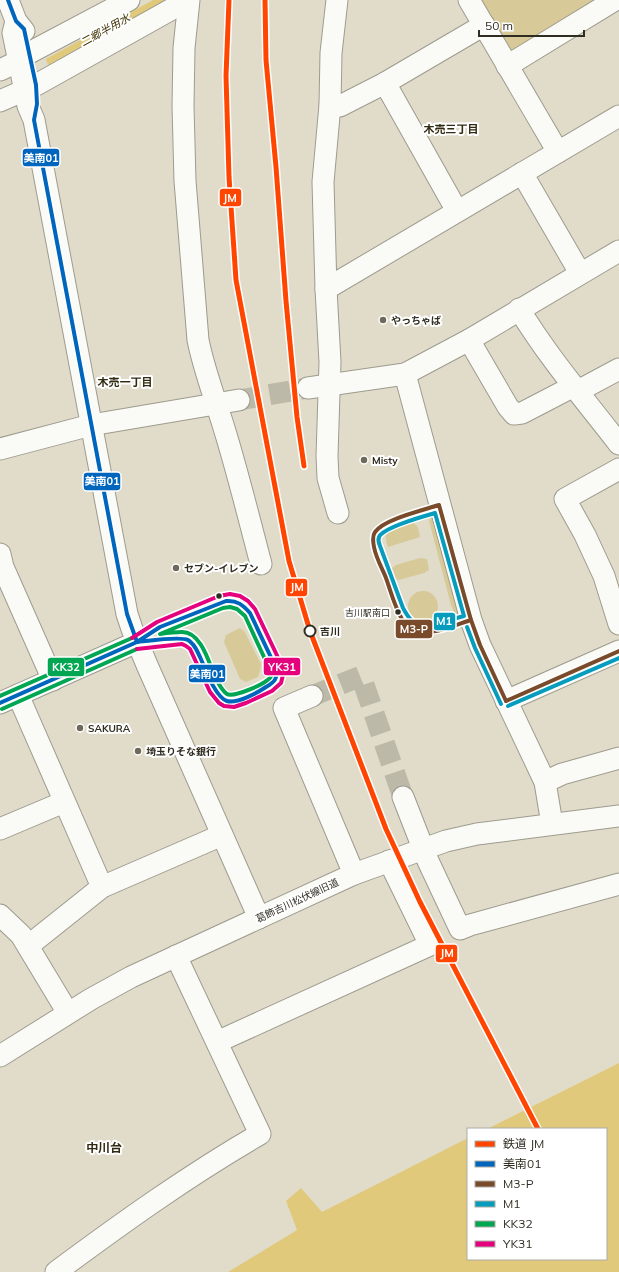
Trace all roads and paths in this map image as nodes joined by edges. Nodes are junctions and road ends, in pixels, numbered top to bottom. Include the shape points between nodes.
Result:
1 (8, 0) edge
2 (129, 0) edge
3 (188, 0) edge
4 (337, 0) edge
5 (470, 0) edge
6 (615, 0) edge
7 (484, 24) junction
8 (24, 57) junction
9 (507, 66) junction
10 (0, 70) edge
11 (385, 83) junction
12 (30, 88) junction
13 (0, 101) edge
14 (330, 105) junction
15 (619, 116) edge
16 (558, 152) junction
17 (522, 173) junction
18 (457, 211) junction
19 (619, 251) edge
20 (580, 273) junction
21 (326, 288) junction
22 (519, 309) junction
23 (469, 340) junction
24 (619, 369) edge
25 (405, 374) junction
26 (330, 385) junction
27 (308, 388) tunnel mouth
28 (576, 389) junction
29 (239, 400) tunnel mouth
30 (217, 404) junction
31 (91, 425) junction
32 (619, 444) edge
33 (0, 449) edge
34 (619, 469) edge
35 (338, 513) dead end
36 (1, 563) edge
37 (261, 564) dead end
38 (619, 624) edge
39 (137, 642) junction
40 (619, 651) edge
41 (53, 680) junction
42 (312, 696) tunnel mouth
43 (9, 699) edge
44 (506, 701) junction
45 (619, 758) edge
46 (545, 782) junction
47 (403, 797) tunnel mouth
48 (64, 802) junction
49 (619, 816) edge
50 (552, 824) junction
51 (0, 829) edge
52 (222, 835) junction
53 (423, 849) junction
54 (389, 861) junction
55 (354, 874) junction
56 (619, 884) edge
57 (102, 887) junction
58 (0, 916) edge
59 (259, 918) junction
60 (28, 946) junction
61 (176, 956) junction
62 (68, 1013) junction
63 (217, 1042) junction
64 (0, 1056) edge
65 (56, 1272) edge

1 - 8 street via 16,21 13,33
2 - 8 street
3 - 12 street
3 - 30 street via 183,106 185,181 198,340 202,362
4 - 14 street via 331,53
5 - 7 street
6 - 9 street
7 - 9 street
7 - 11 street
8 - 10 street
8 - 12 street
9 - 16 street
11 - 14 street via 340,106
11 - 18 street
12 - 13 street
12 - 31 street via 37,104 34,120
14 - 21 street via 323,182
15 - 16 street
16 - 17 street
17 - 18 street
17 - 20 street
18 - 21 street
19 - 20 street
20 - 22 street
21 - 26 street
22 - 23 street
22 - 28 street
23 - 25 street
23 - 28 street via 514,414 522,413
24 - 28 street
25 - 26 street
25 - 44 street via 471,620
26 - 27 street
26 - 35 street via 328,478
28 - 32 street
29 - 30 street
30 - 31 street
30 - 37 street
31 - 33 street
31 - 39 street via 127,614
34 - 38 street via 565,499 585,534 604,576
36 - 41 street
39 - 41 street
39 - 52 street
40 - 44 street
41 - 43 street
42 - 55 street via 284,708
43 - 48 street
44 - 46 street
45 - 46 street via 562,774
46 - 50 street
47 - 53 street
48 - 51 street
48 - 57 street
49 - 50 street, 葛飾吉川松伏線旧道
50 - 53 street, 葛飾吉川松伏線旧道 via 477,834
52 - 57 street
52 - 59 street
53 - 54 street, 葛飾吉川松伏線旧道
53 - 56 street via 460,929
54 - 55 street, 葛飾吉川松伏線旧道
54 - 63 street via 430,945
55 - 59 street, 葛飾吉川松伏線旧道
57 - 60 street
58 - 60 street via 21,935
59 - 61 street, 葛飾吉川松伏線旧道
60 - 62 street
61 - 62 street, 葛飾吉川松伏線旧道 via 131,977
61 - 63 street
62 - 64 street, 葛飾吉川松伏線旧道
63 - 65 street via 260,1134 218,1158 140,1210

